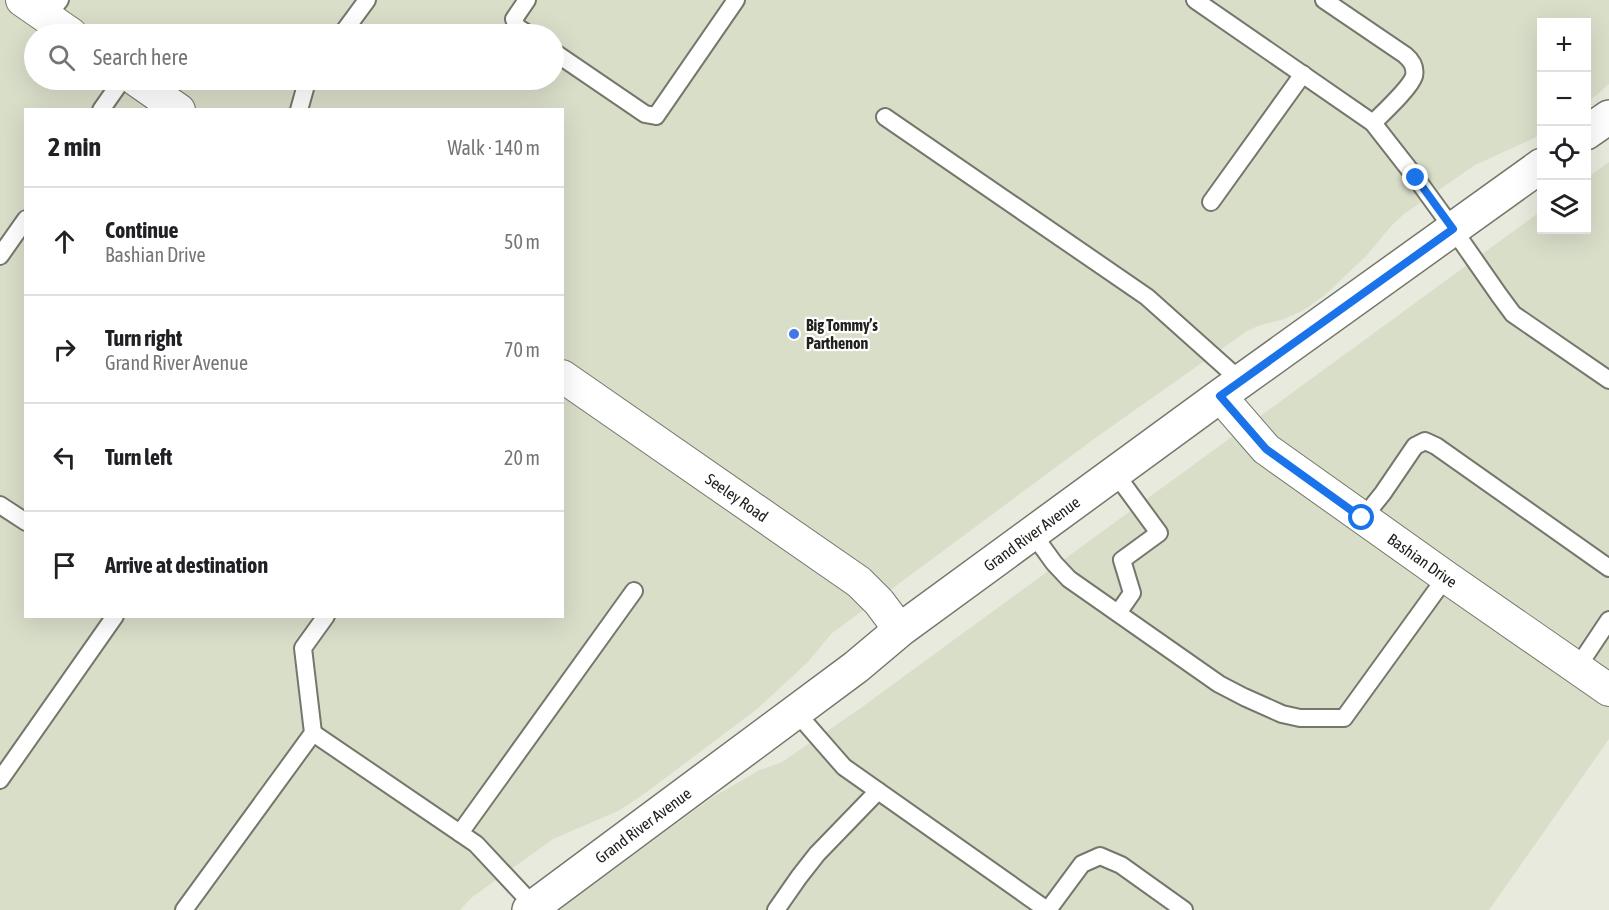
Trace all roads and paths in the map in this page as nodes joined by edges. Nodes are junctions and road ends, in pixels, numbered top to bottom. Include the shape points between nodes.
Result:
1 (21, 0) edge
2 (367, 0) edge
3 (527, 0) edge
4 (736, 0) edge
5 (1196, 0) edge
6 (1324, 0) edge
7 (59, 17) edge
8 (349, 24) edge
9 (516, 24) edge
10 (564, 59) edge
11 (1303, 74) junction
12 (115, 90) edge
13 (150, 90) edge
14 (305, 90) edge
15 (102, 108) edge
16 (176, 108) edge
17 (300, 108) edge
18 (885, 117) dead end
19 (1609, 117) edge
20 (1373, 123) junction
21 (1591, 130) edge
22 (1537, 169) edge
23 (1211, 202) dead end
24 (24, 222) edge
25 (1453, 229) junction
26 (0, 256) edge
27 (564, 377) edge
28 (1609, 380) edge
29 (1231, 389) junction
30 (1115, 472) junction
31 (0, 505) edge
32 (1362, 518) junction
33 (24, 521) edge
34 (1033, 534) junction
35 (1609, 568) edge
36 (1446, 577) junction
37 (634, 591) dead end
38 (1118, 613) junction
39 (114, 618) edge
40 (325, 618) edge
41 (1609, 620) edge
42 (900, 630) junction
43 (1577, 668) junction
44 (1609, 690) edge
45 (795, 711) junction
46 (313, 733) junction
47 (0, 780) edge
48 (878, 791) junction
49 (460, 832) junction
50 (532, 908) edge
51 (184, 910) edge
52 (776, 910) edge
53 (1048, 910) edge
54 (1184, 910) edge

1 - 7 street
2 - 8 lane
3 - 9 lane via 514,19
4 - 10 lane via 656,116 645,114
5 - 11 lane
6 - 20 lane via 1405,55 1414,67 1409,85
11 - 20 lane
11 - 23 lane
12 - 15 lane
13 - 16 street
14 - 17 lane
18 - 29 lane via 1147,297 1191,335
19 - 21 main road
20 - 25 lane
22 - 25 main road, Grand River Avenue
24 - 26 lane
25 - 28 lane via 1514,314
25 - 29 main road, Grand River Avenue
27 - 42 street, Seeley Road via 859,582
29 - 30 main road, Grand River Avenue
29 - 32 street, Bashian Drive via 1266,449
30 - 34 main road, Grand River Avenue
30 - 38 lane via 1159,533 1122,560 1132,593
31 - 33 lane
32 - 35 lane via 1415,446 1425,441
32 - 36 street, Bashian Drive
34 - 38 lane via 1069,579
34 - 42 main road, Grand River Avenue
36 - 38 lane via 1344,718 1300,718 1265,707 1219,684
36 - 43 street, Bashian Drive
37 - 49 lane
39 - 47 lane
40 - 46 lane via 303,648
41 - 43 lane
42 - 45 main road, Grand River Avenue
43 - 44 street, Bashian Drive
45 - 48 lane via 844,767
45 - 50 main road, Grand River Avenue
46 - 49 lane
46 - 51 lane
48 - 52 lane via 817,854
48 - 53 lane
49 - 50 lane via 477,844
53 - 54 lane via 1082,864 1100,856 1121,864

